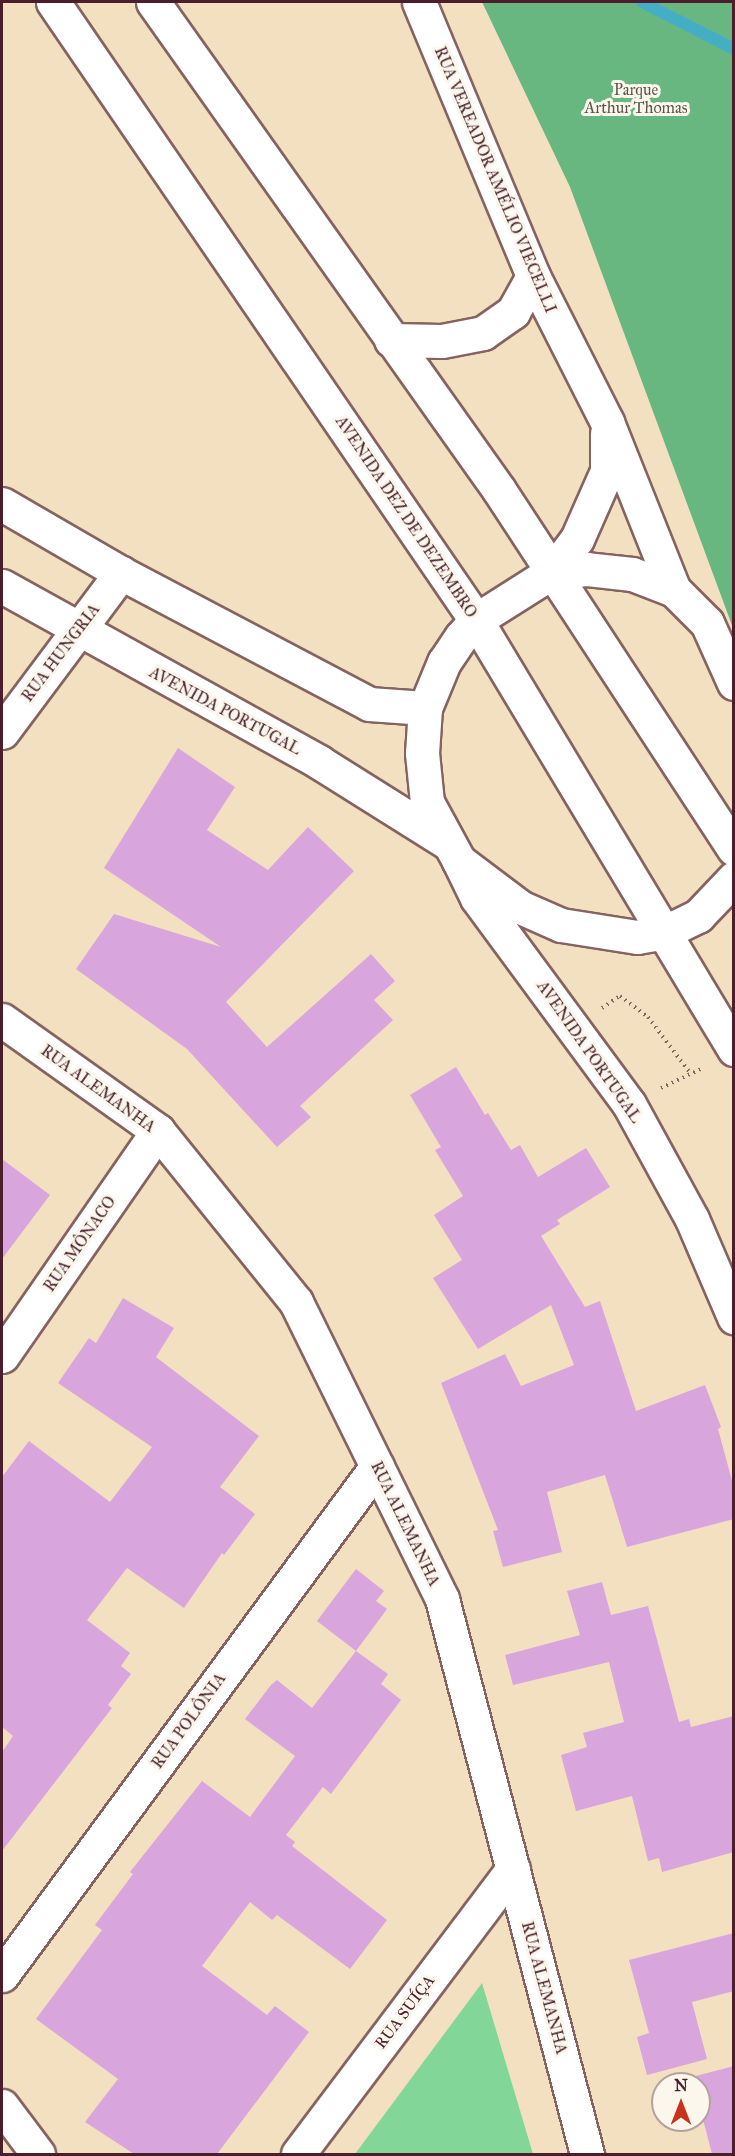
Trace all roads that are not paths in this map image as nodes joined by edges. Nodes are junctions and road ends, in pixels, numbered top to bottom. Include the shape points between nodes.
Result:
1 (53, 2) edge
2 (153, 2) edge
3 (419, 2) edge
4 (533, 276) junction
5 (391, 340) junction
6 (607, 422) junction
7 (2, 504) edge
8 (552, 572) junction
9 (121, 573) junction
10 (2, 586) edge
11 (674, 590) junction
12 (476, 620) junction
13 (77, 631) junction
14 (734, 683) edge
15 (425, 708) junction
16 (2, 732) edge
17 (734, 849) edge
18 (452, 851) junction
19 (734, 878) edge
20 (664, 932) junction
21 (2, 1020) edge
22 (734, 1049) edge
23 (158, 1131) junction
24 (734, 1317) edge
25 (2, 1356) edge
26 (377, 1466) junction
27 (513, 1869) junction
28 (2, 1975) edge
29 (2, 2106) edge
30 (38, 2154) edge
31 (297, 2154) edge
32 (587, 2154) edge

1 - 12 main road, AVENIDA DEZ DE DEZEMBRO
2 - 5 main road
3 - 4 main road, RUA VEREADOR AMÉLIO VIECELLI
4 - 5 main road via 513,312 483,333 442,341
4 - 6 main road, RUA VEREADOR AMÉLIO VIECELLI
5 - 8 main road
6 - 8 main road, RUA VEREADOR AMÉLIO VIECELLI via 607,471 577,538
6 - 11 main road, RUA VEREADOR AMÉLIO VIECELLI
7 - 9 main road
8 - 11 main road via 587,569 632,574
8 - 12 main road
8 - 17 main road
9 - 13 main road, RUA HUNGRIA
9 - 15 main road via 369,704
10 - 13 main road, AVENIDA PORTUGAL
11 - 14 main road via 708,623
12 - 15 main road via 444,662
12 - 20 main road, AVENIDA DEZ DE DEZEMBRO
13 - 16 main road, RUA HUNGRIA
13 - 18 main road, AVENIDA PORTUGAL via 319,762
15 - 18 main road via 422,753 427,802
18 - 20 main road via 520,907 561,926 637,937
18 - 24 main road, AVENIDA PORTUGAL via 477,898 629,1104 692,1219
19 - 20 main road via 698,916
20 - 22 main road, AVENIDA DEZ DE DEZEMBRO
21 - 23 main road, RUA ALEMANHA
23 - 25 main road, RUA MÔNACO
23 - 26 main road, RUA ALEMANHA via 296,1302
26 - 27 main road, RUA ALEMANHA via 442,1599
26 - 28 main road, RUA POLÔNIA
27 - 31 main road, RUA SUÍÇA
27 - 32 main road, RUA ALEMANHA
29 - 30 main road

